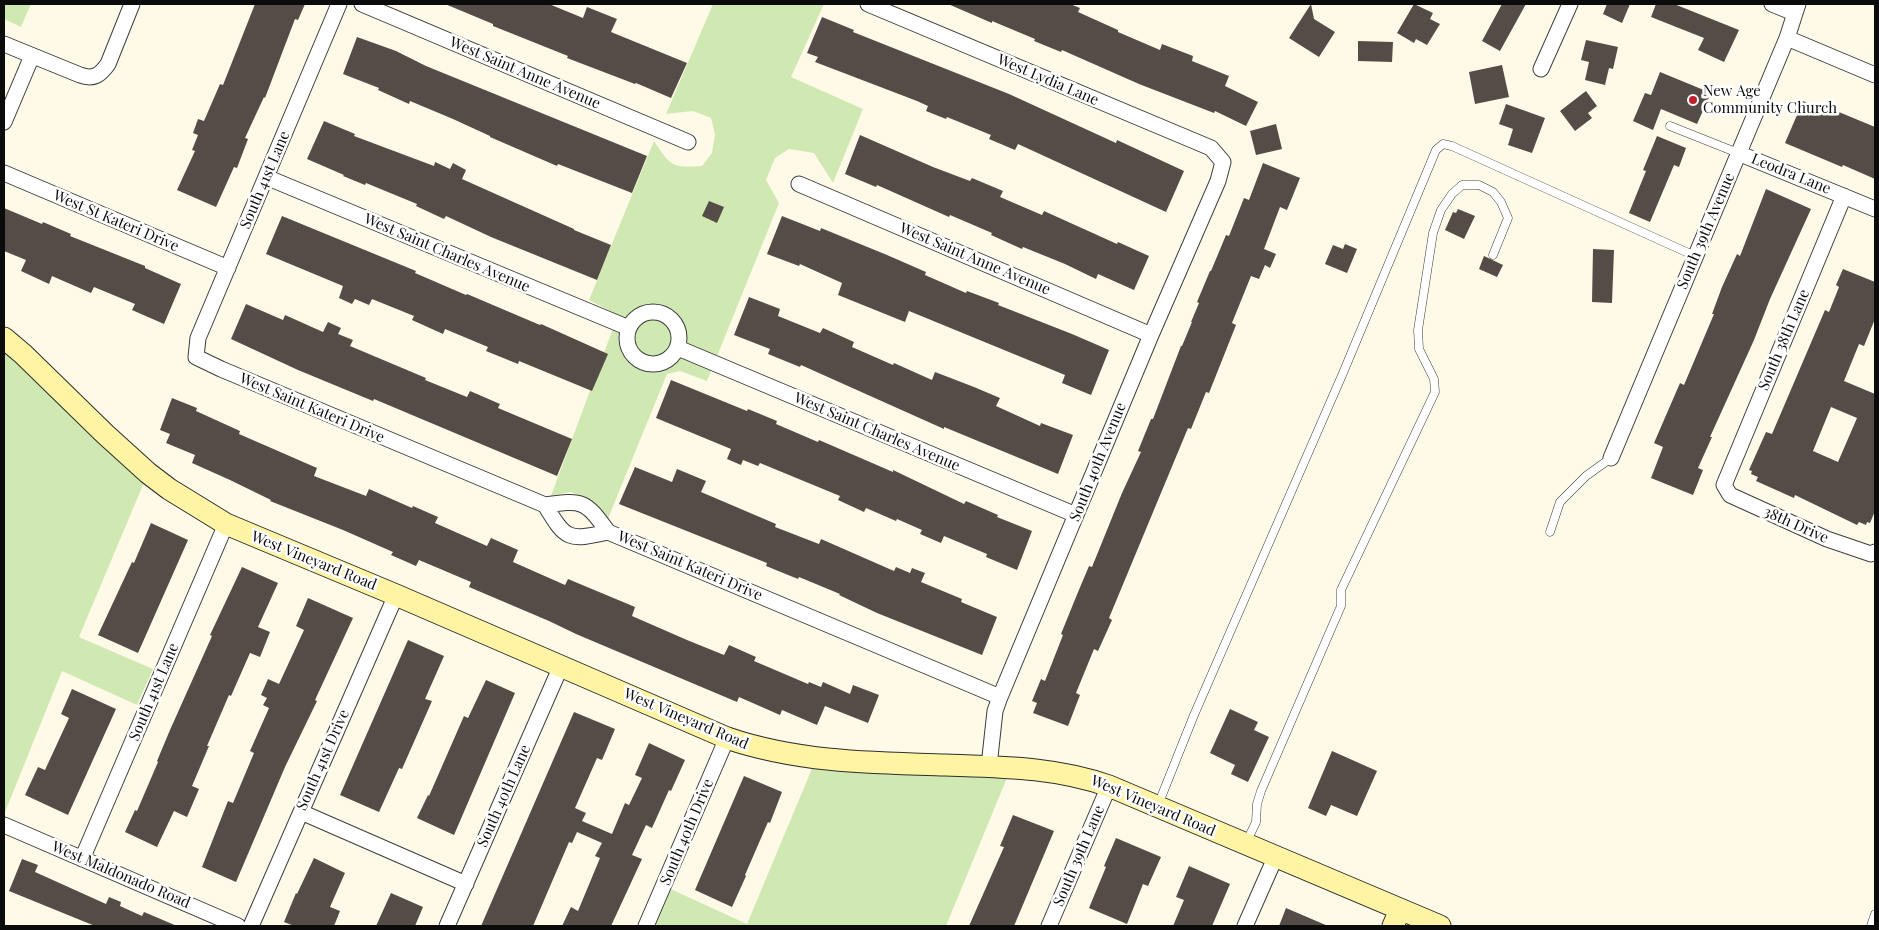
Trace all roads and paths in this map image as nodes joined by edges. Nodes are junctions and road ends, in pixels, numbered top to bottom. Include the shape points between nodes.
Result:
1 (132, 4) edge
2 (339, 4) edge
3 (362, 4) edge
4 (868, 4) edge
5 (1570, 4) edge
6 (1772, 4) edge
7 (1796, 8) edge
8 (1786, 38) junction
9 (4, 44) edge
10 (32, 56) junction
11 (1541, 68) dead end
12 (1875, 75) edge
13 (4, 122) edge
14 (1670, 126) dead end
15 (688, 142) dead end
16 (1738, 153) junction
17 (1223, 162) joint
18 (4, 173) edge
19 (266, 176) junction
20 (799, 184) dead end
21 (1844, 196) junction
22 (1875, 209) edge
23 (1494, 255) dead end
24 (1695, 256) junction
25 (228, 268) junction
26 (629, 328) junction
27 (1151, 335) junction
28 (4, 338) edge
29 (678, 348) junction
30 (196, 356) joint
31 (1611, 458) joint
32 (1724, 484) joint
33 (545, 505) junction
34 (1076, 515) junction
35 (226, 524) junction
36 (608, 532) junction
37 (1550, 532) dead end
38 (1874, 554) edge
39 (396, 594) junction
40 (561, 666) junction
41 (1000, 697) junction
42 (727, 738) junction
43 (989, 766) junction
44 (1109, 786) junction
45 (1157, 807) junction
46 (301, 812) junction
47 (4, 825) edge
48 (1245, 845) junction
49 (1276, 858) junction
50 (82, 859) junction
51 (466, 884) junction
52 (1875, 914) edge
53 (1396, 918) edge
54 (238, 926) edge
55 (251, 926) edge
56 (447, 926) edge
57 (646, 926) edge
58 (1049, 926) edge
59 (1246, 926) edge
60 (1440, 926) edge
61 (1871, 926) edge

1 - 10 street via 108,64 96,76 87,77
2 - 19 street, South 41st Lane
3 - 15 street, West Saint Anne Avenue
4 - 17 street, West Lydia Lane via 1211,148
5 - 11 street
6 - 7 street
7 - 8 street, South 39th Avenue
8 - 12 street
8 - 16 street, South 39th Avenue
9 - 10 street
10 - 13 street
14 - 16 lane
16 - 21 street, Leodra Lane
16 - 24 street, South 39th Avenue
17 - 27 street, South 40th Avenue via 1218,181
18 - 25 street, West St Kateri Drive
19 - 25 street, South 41st Lane
19 - 26 street, West Saint Charles Avenue
20 - 27 street, West Saint Anne Avenue
21 - 22 street
21 - 32 street, South 38th Lane
23 - 48 lane via 1508,218 1501,202 1493,192 1479,185 1462,185 1441,210 1433,234 1418,330 1418,349 1434,379 1435,392 1341,590 1341,606 1261,791 1256,822
24 - 31 street, South 39th Avenue
24 - 45 lane via 1452,146 1443,144 1436,150
25 - 30 street, South 41st Lane via 198,338
26 - 29 street via 637,318 650,312 663,314 674,322 679,335
26 - 29 street via 627,342 632,354 643,362 657,364 670,359
27 - 34 street, South 40th Avenue
28 - 35 street, West Vineyard Road via 148,473
29 - 34 street, West Saint Charles Avenue
30 - 33 street, West Saint Kateri Drive
31 - 37 lane via 1586,476 1560,502
32 - 38 street, 38th Drive via 1730,494 1739,499 1827,539
33 - 36 street via 580,503 593,511
33 - 36 street, West Saint Kateri Drive via 561,530 569,536
34 - 41 street, South 40th Avenue
35 - 39 street, West Vineyard Road
35 - 50 street, South 41st Lane
36 - 41 street, West Saint Kateri Drive
39 - 40 street, West Vineyard Road
39 - 46 street, South 41st Drive
40 - 42 street, West Vineyard Road
40 - 51 street, South 40th Lane
41 - 43 street, South 40th Avenue via 995,711
42 - 43 street, West Vineyard Road via 755,748 816,759
42 - 57 street, South 40th Drive
43 - 44 street, West Vineyard Road via 1064,772
44 - 45 street, West Vineyard Road
44 - 58 street, South 39th Lane
45 - 48 street, West Vineyard Road
46 - 51 street
46 - 55 street, South 41st Drive
47 - 50 street, West Maldonado Road
48 - 49 street, West Vineyard Road
49 - 53 street, West Vineyard Road
49 - 59 street
50 - 54 street, West Maldonado Road
51 - 56 street, South 40th Lane
52 - 61 lane
53 - 60 street, West Vineyard Road

